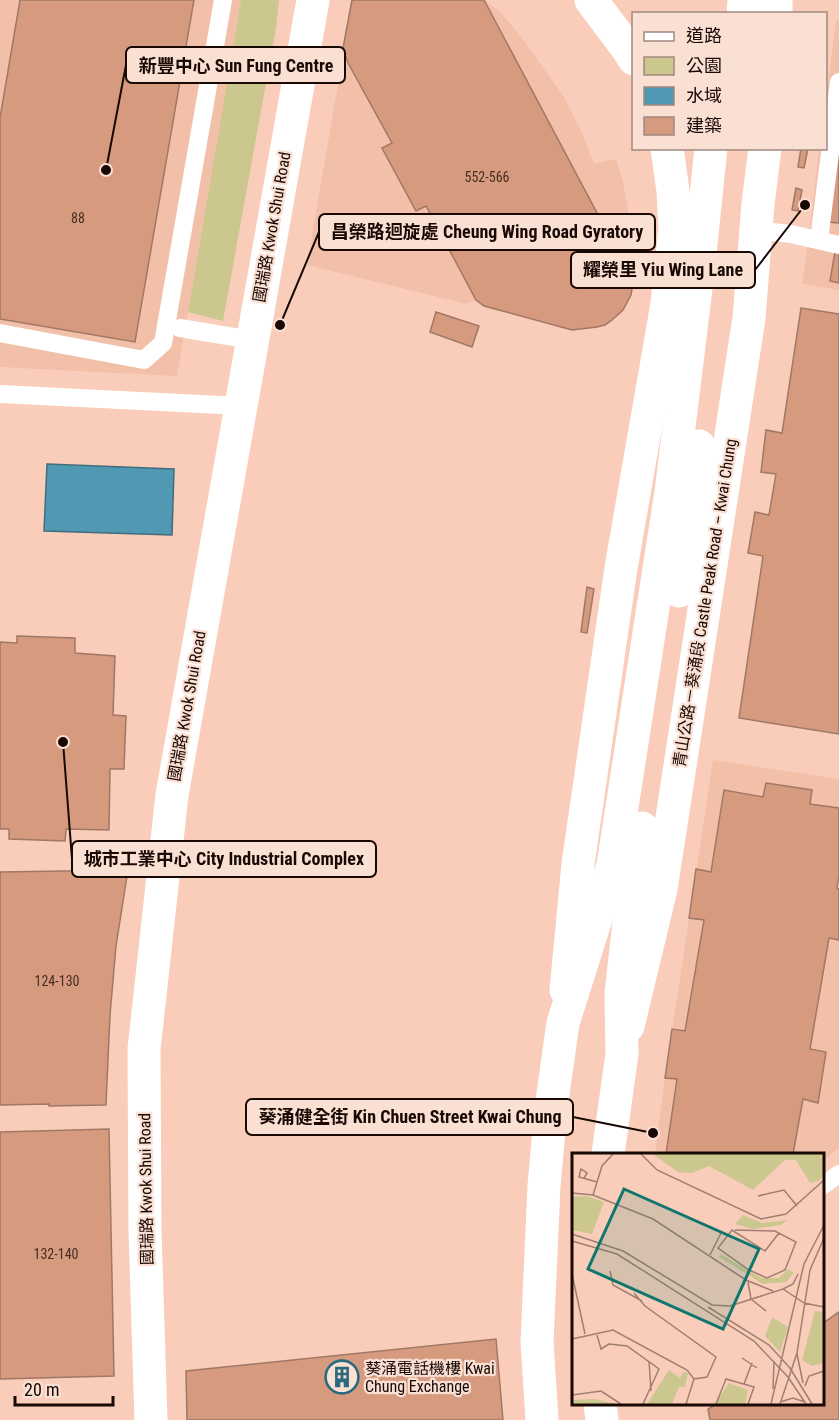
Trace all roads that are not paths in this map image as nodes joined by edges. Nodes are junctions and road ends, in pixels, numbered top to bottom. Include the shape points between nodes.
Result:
1 (223, 0) edge
2 (313, 0) edge
3 (591, 0) edge
4 (632, 57) edge
5 (839, 80) edge
6 (667, 150) edge
7 (711, 150) edge
8 (732, 150) edge
9 (765, 150) edge
10 (756, 230) junction
11 (819, 240) junction
12 (839, 244) edge
13 (180, 328) dead end
14 (0, 333) edge
15 (252, 340) junction
16 (0, 394) edge
17 (240, 406) junction
18 (682, 493) junction
19 (563, 1023) junction
20 (622, 1054) junction
21 (609, 1153) edge
22 (839, 1174) edge
23 (824, 1185) edge
24 (600, 1405) edge
25 (151, 1420) edge
26 (542, 1420) edge
27 (602, 1420) edge

1 - 14 lane via 162,343 144,360
2 - 15 main road, 國瑞路 Kwok Shui Road
3 - 4 main road
5 - 11 lane
6 - 19 main road, 青山公路－葵涌段 Castle Peak Road – Kwai Chung via 675,228 667,304 621,568 578,864
7 - 18 main road, 青山公路－葵涌段 Castle Peak Road – Kwai Chung
8 - 18 main road, 青山公路－葵涌段 Castle Peak Road – Kwai Chung
9 - 10 main road, 青山公路－葵涌段 Castle Peak Road – Kwai Chung
10 - 11 lane
10 - 20 main road, 青山公路－葵涌段 Castle Peak Road – Kwai Chung via 749,318 661,888
11 - 12 lane
13 - 15 lane
15 - 17 main road, 國瑞路 Kwok Shui Road
16 - 17 lane
17 - 25 main road, 國瑞路 Kwok Shui Road via 171,795 144,1049
18 - 19 main road, 青山公路－葵涌段 Castle Peak Road – Kwai Chung via 613,865
18 - 20 main road, 青山公路－葵涌段 Castle Peak Road – Kwai Chung via 621,993
19 - 26 main road, 青山公路－葵涌段 Castle Peak Road – Kwai Chung via 543,1186 537,1342
20 - 21 main road, 青山公路－葵涌段 Castle Peak Road – Kwai Chung
22 - 23 lane
24 - 27 main road

